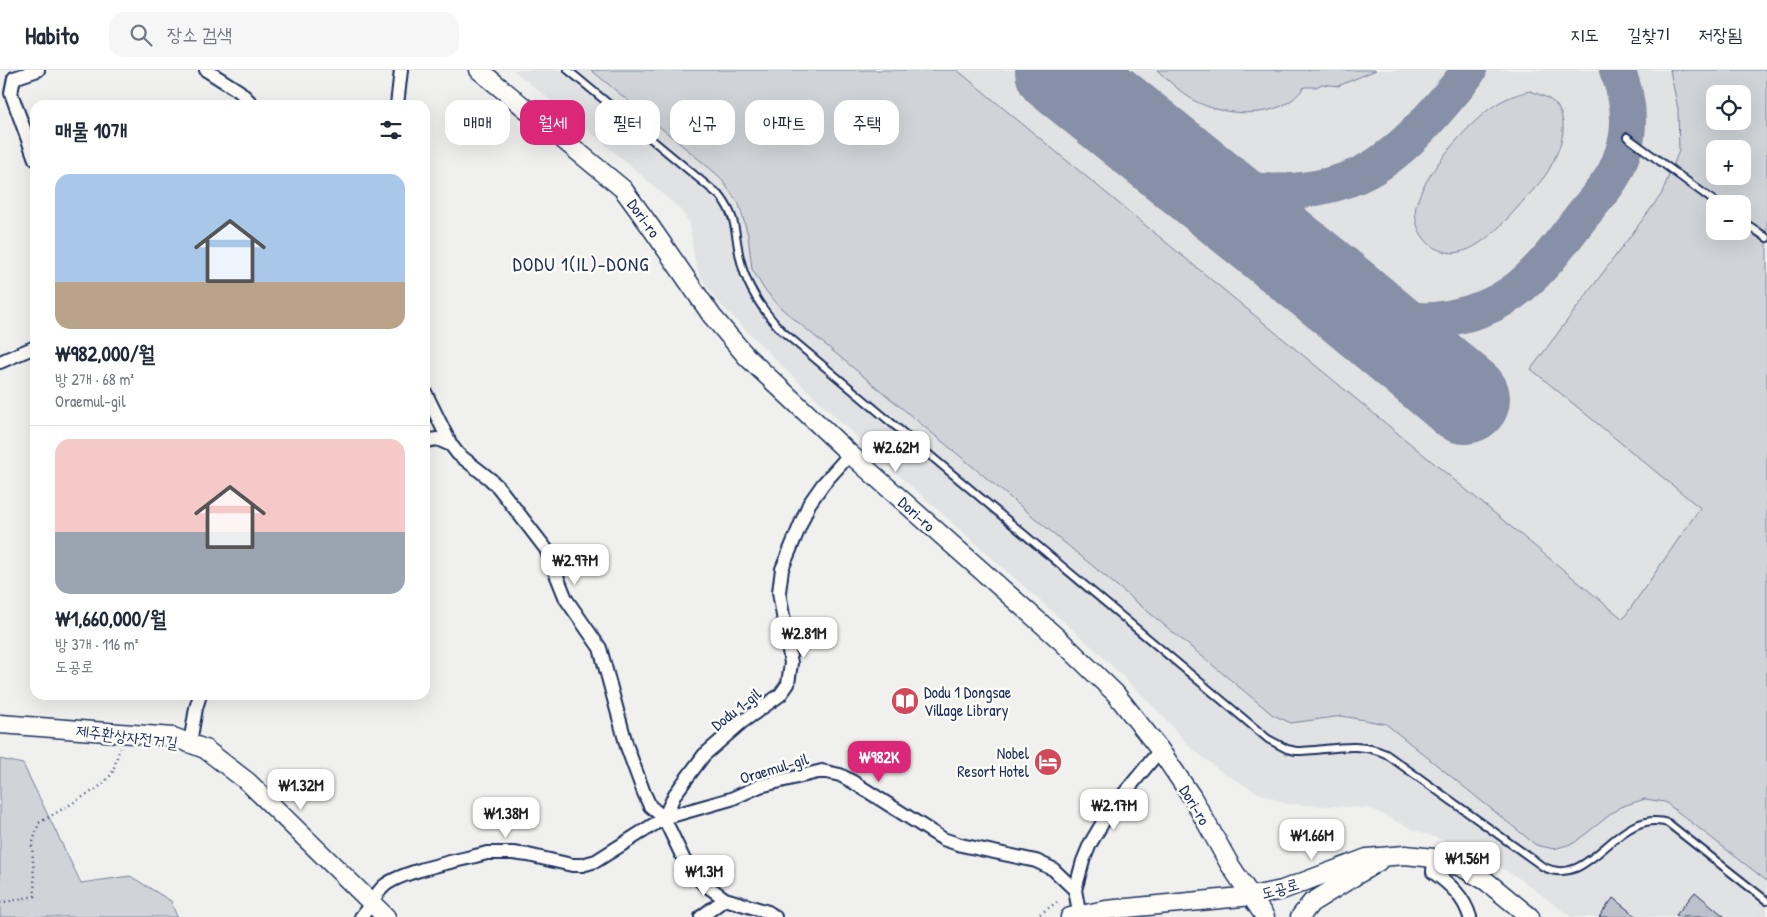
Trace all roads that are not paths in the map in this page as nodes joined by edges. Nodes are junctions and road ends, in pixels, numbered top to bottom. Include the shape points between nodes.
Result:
1 (38, 70) edge
2 (206, 70) edge
3 (401, 70) edge
4 (479, 70) edge
5 (568, 70) edge
6 (9, 74) edge
7 (248, 100) edge
8 (397, 100) edge
9 (1627, 137) dead end
10 (30, 145) edge
11 (1706, 195) edge
12 (1751, 227) edge
13 (1767, 238) edge
14 (30, 349) edge
15 (0, 362) edge
16 (430, 402) edge
17 (430, 440) edge
18 (451, 445) junction
19 (850, 454) junction
20 (198, 700) edge
21 (0, 724) edge
22 (190, 742) junction
23 (1160, 750) junction
24 (664, 818) junction
25 (1389, 855) junction
26 (1434, 858) junction
27 (1075, 890) junction
28 (1252, 896) junction
29 (724, 899) junction
30 (1767, 900) edge
31 (366, 910) edge
32 (1077, 916) edge
33 (386, 917) edge
34 (701, 917) edge
35 (775, 917) edge
36 (1265, 917) edge
37 (1300, 917) edge
38 (1470, 917) edge
39 (1530, 917) edge

1 - 6 street
2 - 7 street
3 - 8 street
4 - 19 street, Dori-ro via 623,190 712,316 747,357
5 - 30 lane via 721,197 735,223 739,257 753,293 766,315 782,331 1268,738 1296,751 1353,746 1378,750 1542,866 1559,872 1581,866 1624,831 1649,820 1659,820 1668,823
6 - 10 street via 11,94
9 - 11 lane
12 - 13 lane
14 - 15 street
16 - 18 street
17 - 18 street via 437,439
18 - 24 street via 499,488 546,549 566,599 600,648 627,746 644,793 650,806
19 - 23 street, Dori-ro via 1061,641 1115,693
19 - 24 street, Dodu 1-gil via 809,504 782,569 779,592 791,663 788,684 780,695 704,755 675,794
20 - 22 street
21 - 22 street via 125,732
22 - 31 street via 248,782
23 - 27 street via 1099,828 1083,861
23 - 28 street, Dori-ro
24 - 27 street, Oraemul-gil via 731,799 767,784 822,771 853,782 943,839 1036,861 1053,869
24 - 29 street via 690,871
24 - 31 street, Oraemul-gil via 596,861 572,866 500,852 406,874 377,893
25 - 26 street, 도공로
25 - 28 street, 도공로 via 1368,858 1282,890
25 - 37 street via 1316,900
26 - 38 street via 1433,872 1453,889
26 - 39 street, 도공로 via 1474,873
27 - 32 street
28 - 32 street, 도공로 via 1106,910
28 - 36 street, Dori-ro
29 - 34 street
29 - 35 street
31 - 33 street

